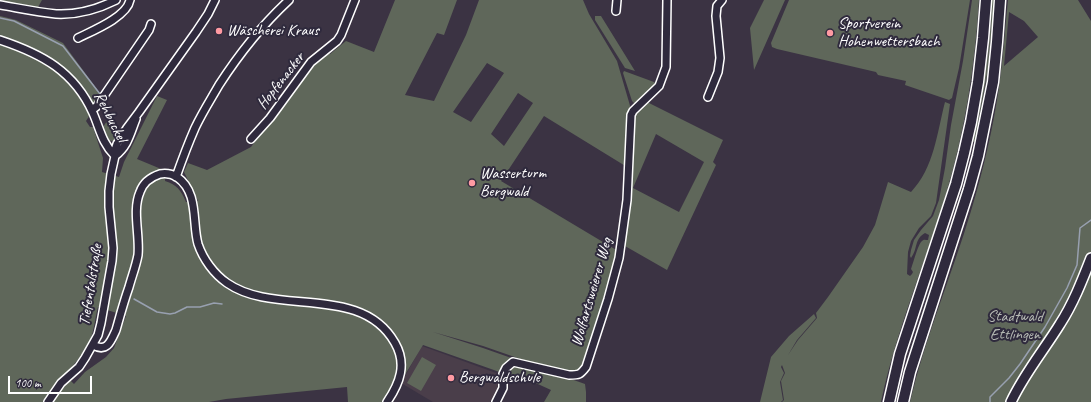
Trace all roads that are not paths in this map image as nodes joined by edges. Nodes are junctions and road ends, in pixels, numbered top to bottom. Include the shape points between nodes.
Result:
1 (116, 0) edge
2 (130, 0) edge
3 (215, 0) edge
4 (289, 0) edge
5 (356, 0) edge
6 (617, 0) edge
7 (667, 0) edge
8 (722, 0) edge
9 (986, 0) edge
10 (1000, 0) edge
11 (0, 5) edge
12 (616, 11) dead end
13 (151, 24) dead end
14 (78, 38) dead end
15 (0, 40) edge
16 (708, 97) dead end
17 (92, 110) junction
18 (251, 139) dead end
19 (115, 156) junction
20 (176, 177) junction
21 (1091, 258) edge
22 (93, 345) junction
23 (48, 402) edge
24 (387, 402) edge
25 (496, 402) edge
26 (889, 402) edge
27 (903, 402) edge
28 (1011, 402) edge

1 - 11 street via 97,8 57,14
2 - 14 street via 123,11 109,22
3 - 19 street, Tiefentalstraße via 196,32 139,112 124,148
4 - 20 street via 261,28 223,80 195,127
5 - 18 street, Hopfenacker via 337,41 311,62 270,118
6 - 12 street
7 - 25 street, Wolfartsweierer Weg via 666,67 660,84 633,111 631,117 628,200 619,258 586,367 578,375 569,375 513,362 503,374 503,388
8 - 16 street via 717,6 716,16 720,58 718,72
9 - 26 highway via 978,82 964,153 954,192 900,354
10 - 27 highway via 992,82 978,156 965,204 910,372
13 - 17 street
15 - 17 street, Rehbuckel via 32,52 60,69 78,87
17 - 19 street, Rehbuckel via 105,144
19 - 22 street, Tiefentalstraße via 109,191 112,261 101,323
20 - 22 street via 159,174 142,187 137,207 137,262 116,330 106,346 102,348
20 - 24 street via 186,186 192,198 195,230 202,254 216,274 227,283 240,290 270,299 350,309 380,324 399,350 402,364 398,382
21 - 28 main road via 1068,311
22 - 23 street, Tiefentalstraße

